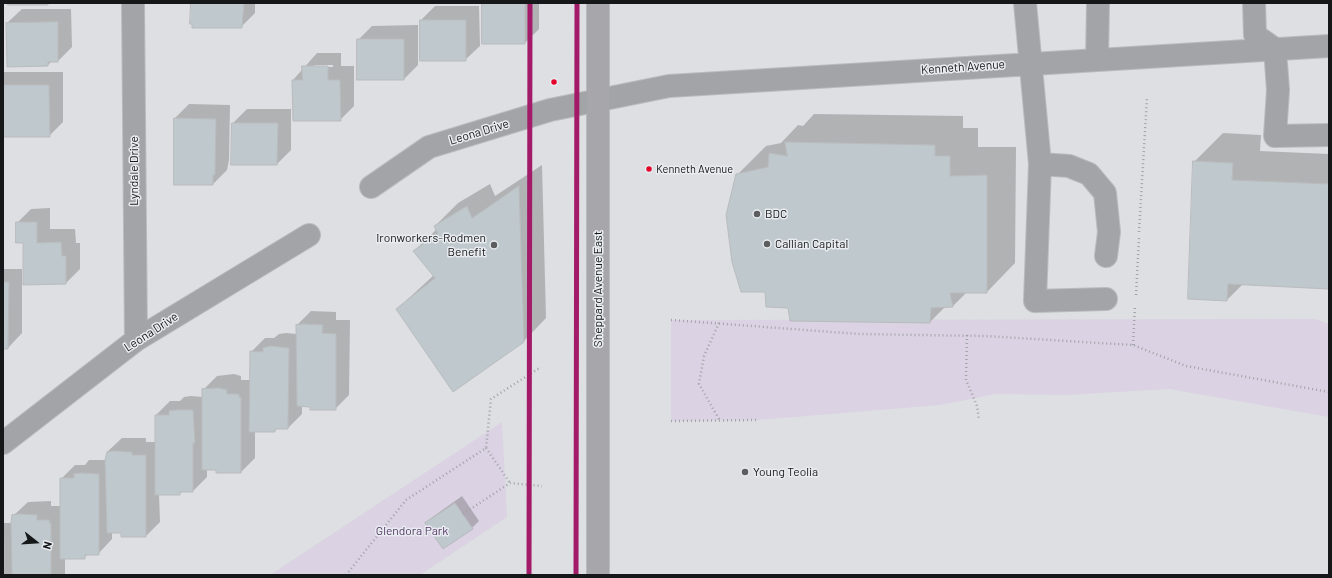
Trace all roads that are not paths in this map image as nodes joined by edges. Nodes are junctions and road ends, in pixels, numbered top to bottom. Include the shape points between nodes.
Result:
1 (133, 3) edge
2 (598, 3) edge
3 (1025, 3) edge
4 (1098, 3) edge
5 (1254, 3) edge
6 (1329, 46) edge
7 (1275, 49) junction
8 (1097, 59) junction
9 (1029, 63) junction
10 (598, 100) junction
11 (1329, 135) edge
12 (1040, 164) junction
13 (371, 187) dead end
14 (309, 236) dead end
15 (1106, 256) dead end
16 (1106, 300) dead end
17 (136, 340) junction
18 (3, 443) edge
19 (598, 575) edge

1 - 17 street, Lyndale Drive
2 - 10 main road, Sheppard Avenue East
3 - 9 street
4 - 8 street
5 - 7 street via 1255,35
6 - 7 street, Kenneth Avenue
7 - 8 street, Kenneth Avenue
7 - 11 street via 1278,90 1275,136
8 - 9 street, Kenneth Avenue
9 - 10 street, Kenneth Avenue via 682,85
9 - 12 street
10 - 13 street, Leona Drive via 550,110 429,147
10 - 19 main road, Sheppard Avenue East
12 - 15 street via 1069,166 1089,174 1106,193 1109,232
12 - 16 street via 1035,301
14 - 17 street, Leona Drive
17 - 18 street, Leona Drive

